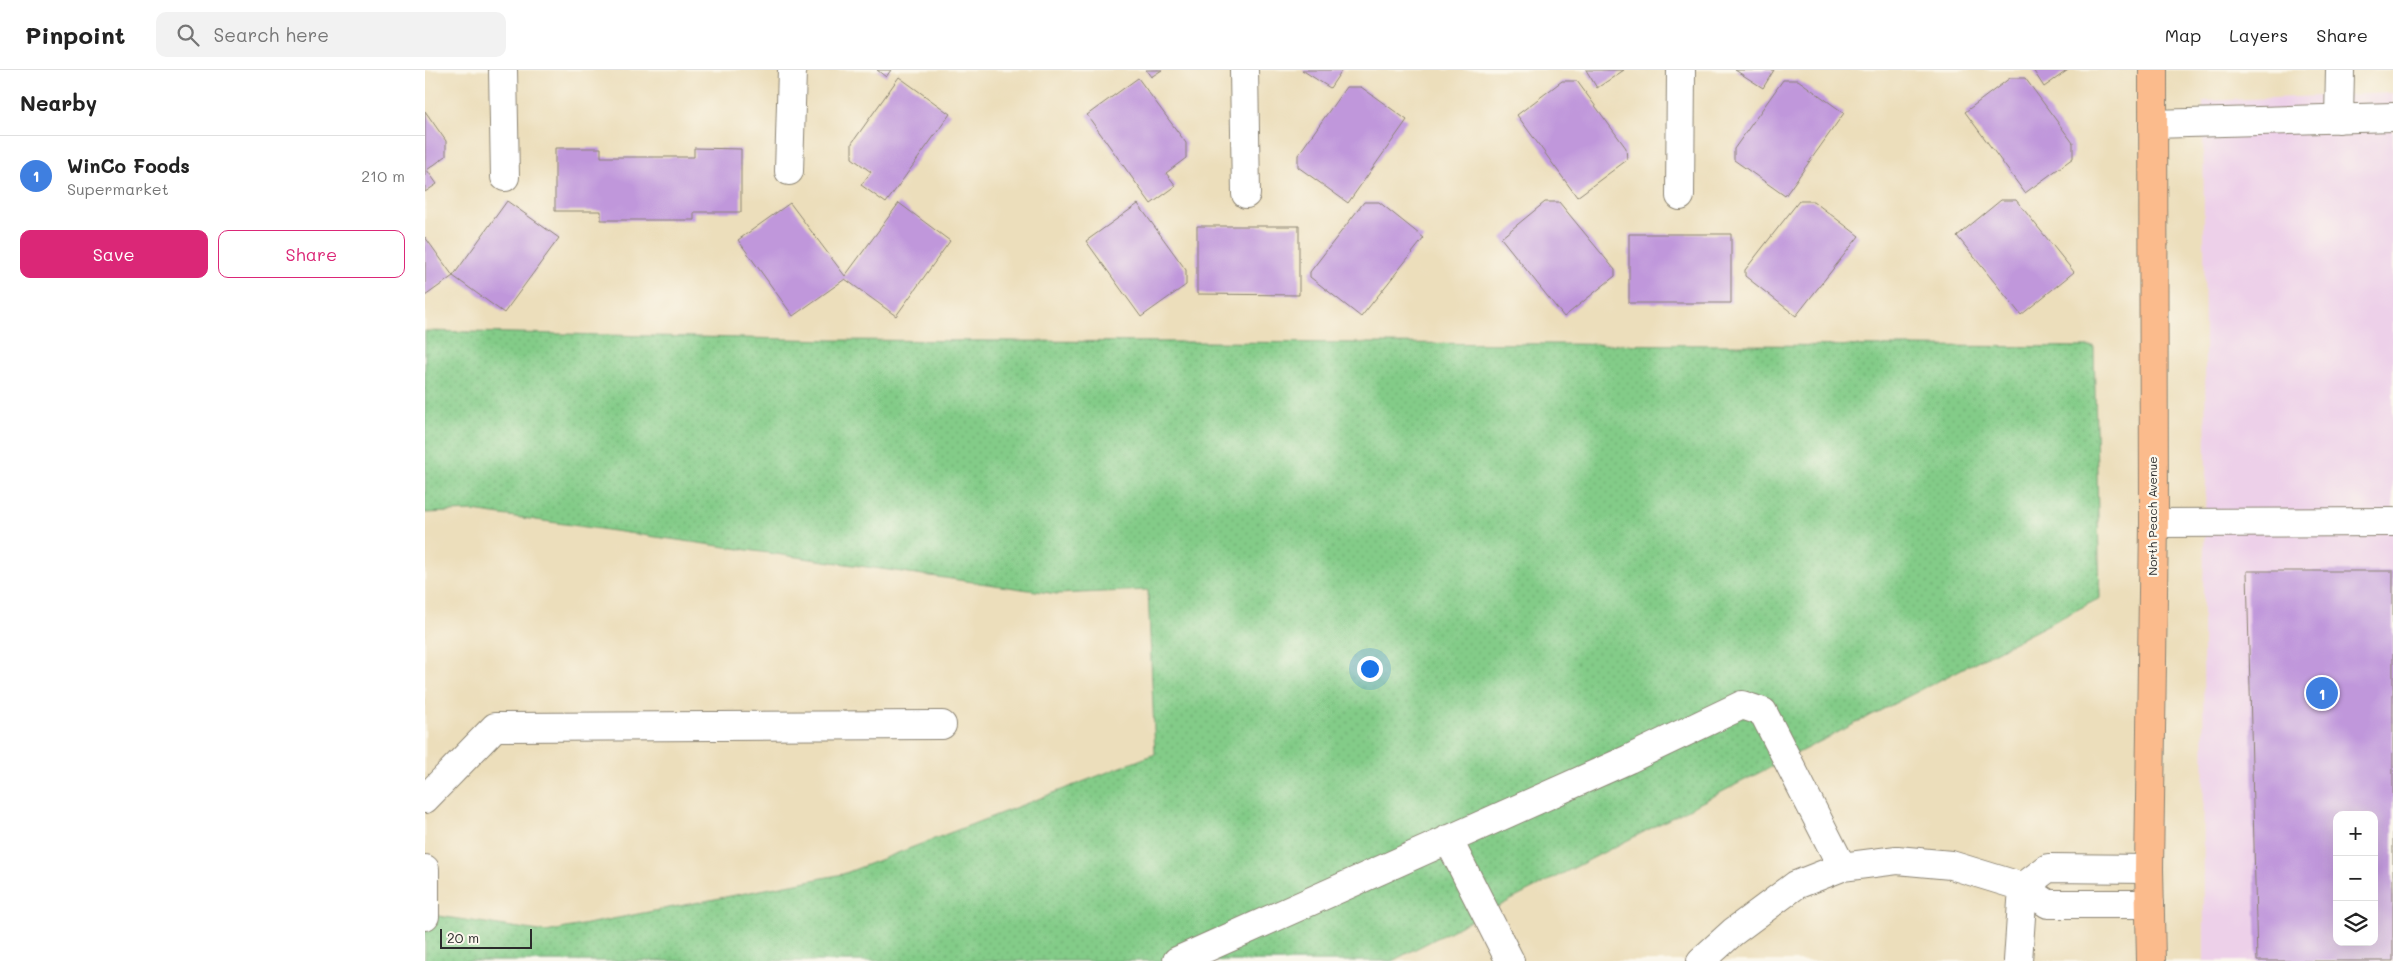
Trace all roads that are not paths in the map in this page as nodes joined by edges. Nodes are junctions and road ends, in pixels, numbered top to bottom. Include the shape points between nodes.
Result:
1 (503, 70) edge
2 (792, 70) edge
3 (1244, 70) edge
4 (1681, 70) edge
5 (2153, 70) edge
6 (2340, 70) edge
7 (2393, 117) edge
8 (2339, 119) junction
9 (2153, 124) junction
10 (789, 171) dead end
11 (505, 177) dead end
12 (1246, 194) dead end
13 (1680, 196) dead end
14 (2393, 522) edge
15 (2154, 523) junction
16 (942, 725) dead end
17 (425, 799) edge
18 (1448, 838) junction
19 (1842, 867) junction
20 (425, 869) edge
21 (2149, 869) junction
22 (2023, 887) junction
23 (2150, 904) junction
24 (426, 910) edge
25 (1177, 961) edge
26 (1510, 961) edge
27 (1701, 961) edge
28 (2018, 961) edge
29 (2151, 961) edge

1 - 11 street
2 - 10 street
3 - 12 street
4 - 13 street
5 - 9 main road, North Peach Avenue
6 - 8 street
7 - 8 street
8 - 9 street
9 - 15 main road, North Peach Avenue
14 - 15 street
15 - 21 main road, North Peach Avenue
16 - 17 street via 495,727
18 - 19 street via 1742,706 1763,712
18 - 25 street
18 - 26 street
19 - 22 street via 1897,860 1951,865
19 - 27 street via 1796,885 1733,932
20 - 24 street
21 - 22 street via 2048,868
21 - 23 main road, North Peach Avenue
22 - 23 street via 2048,904
22 - 28 street
23 - 29 main road, North Peach Avenue

